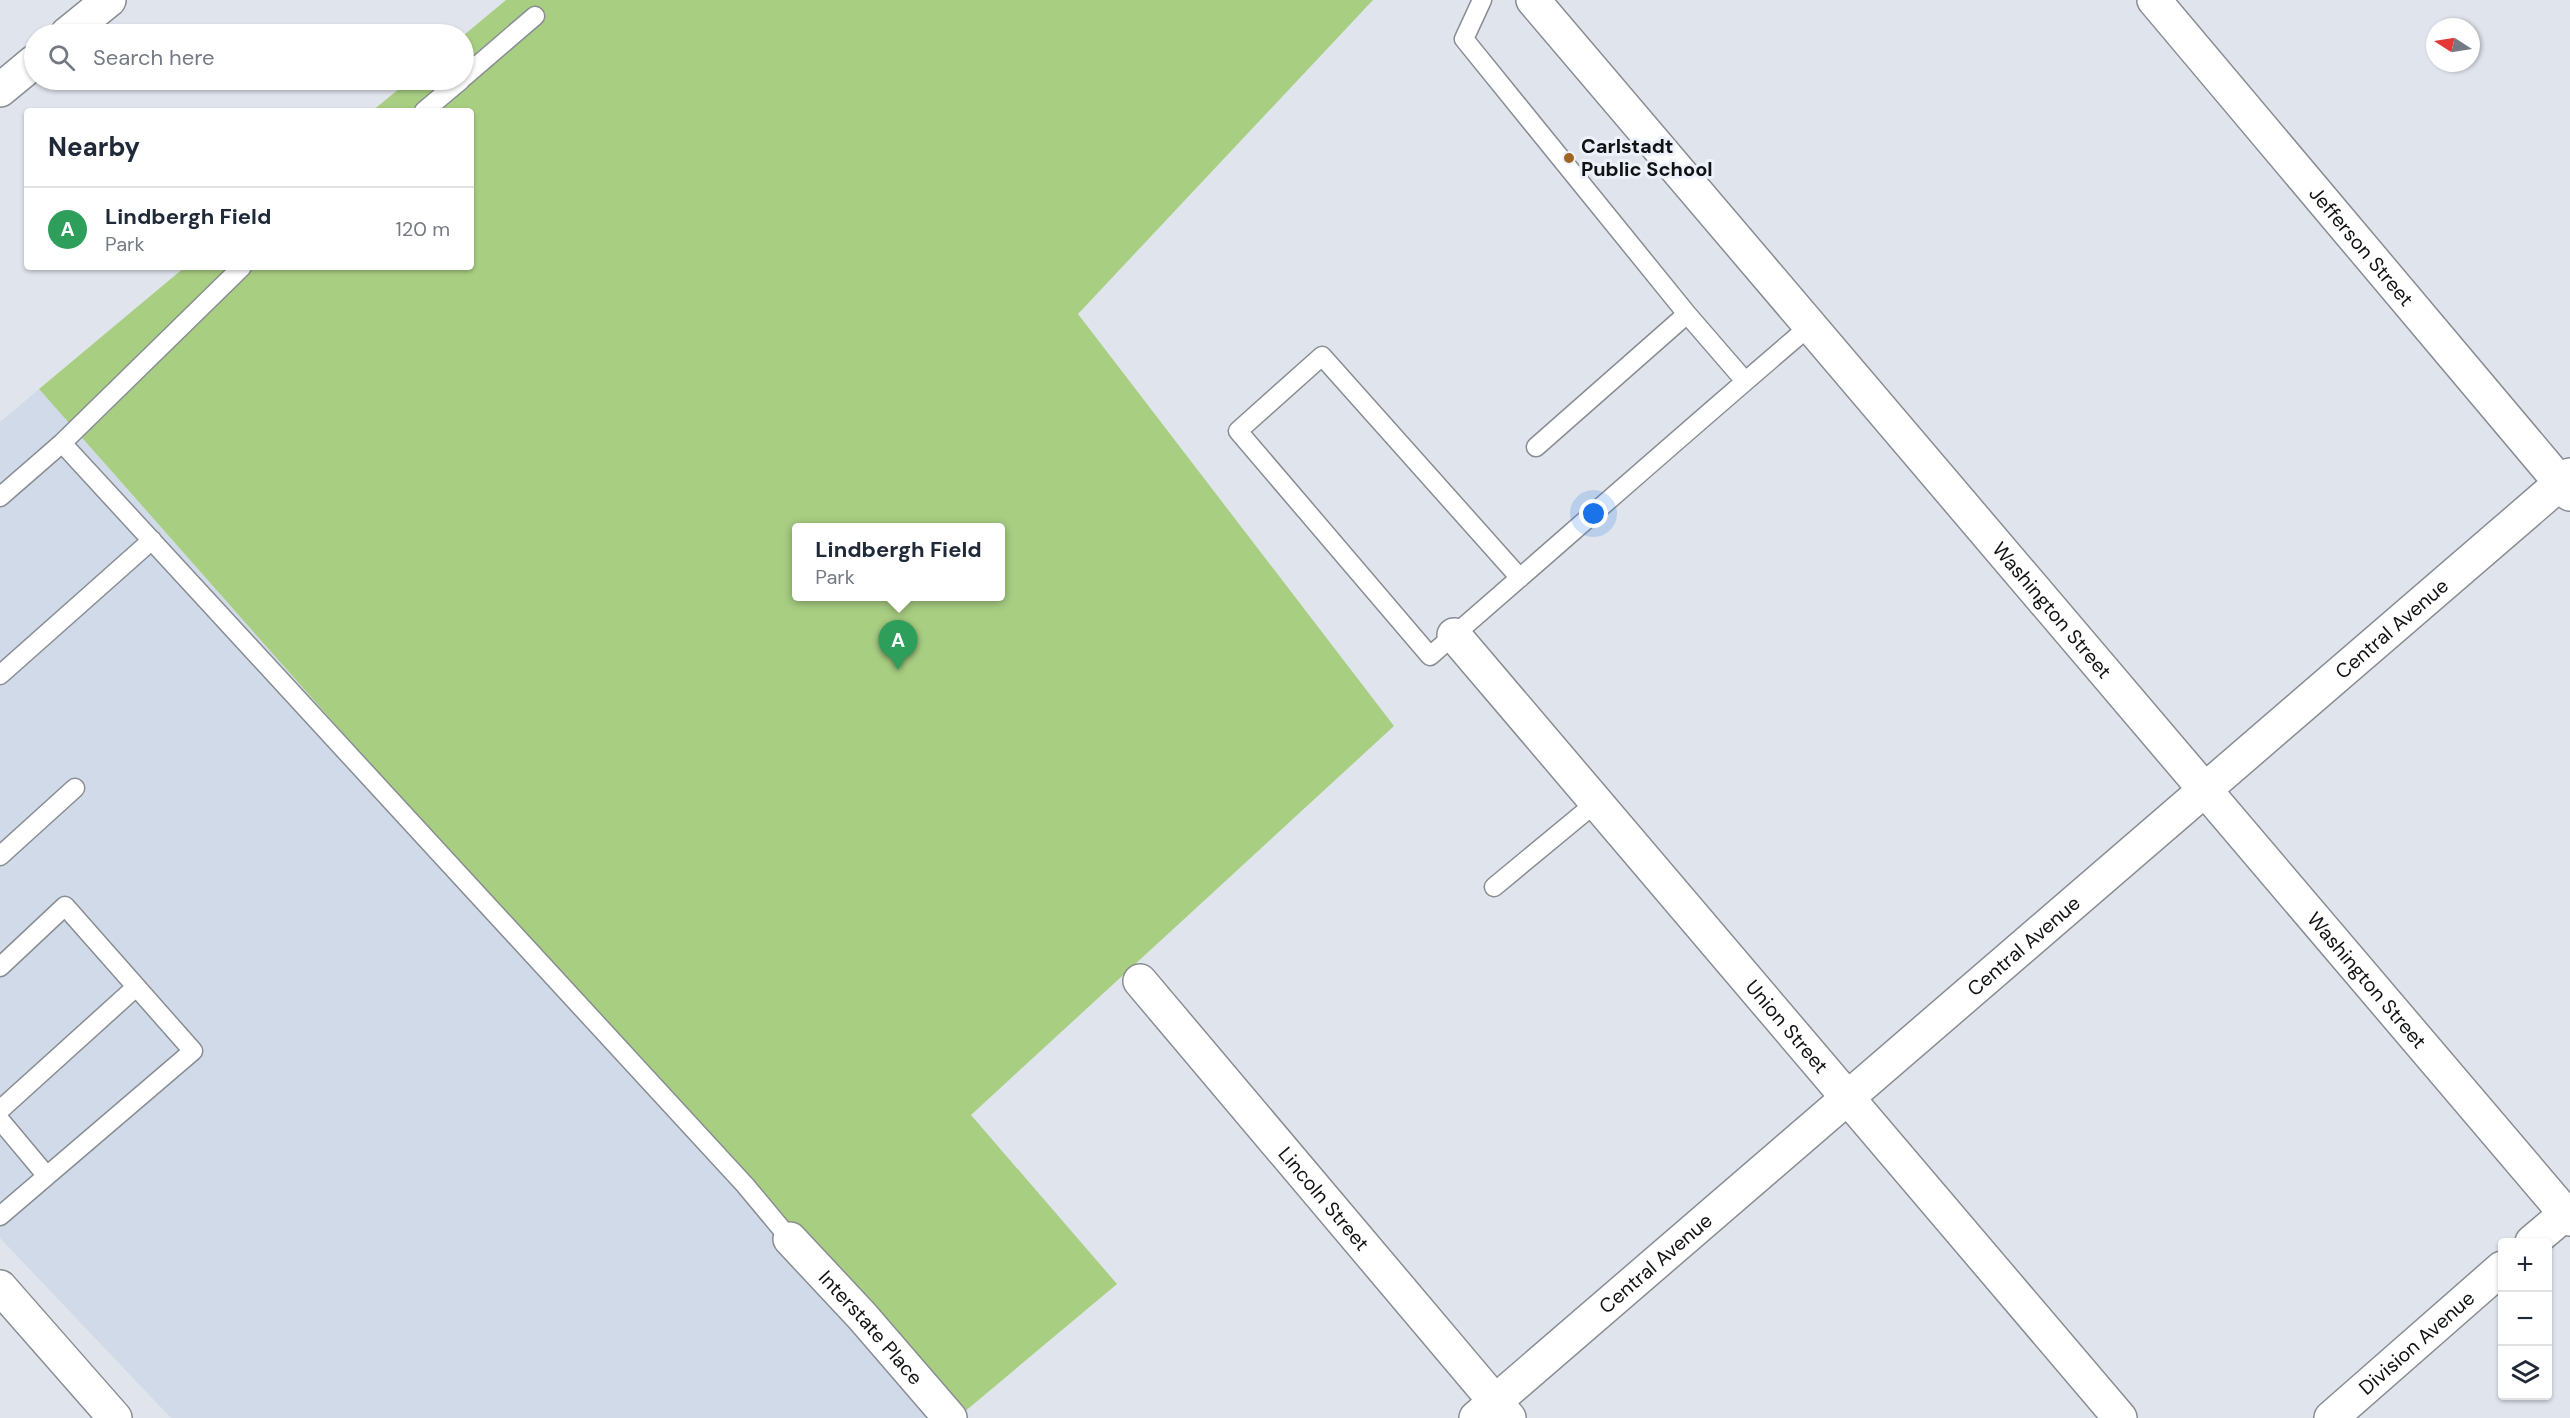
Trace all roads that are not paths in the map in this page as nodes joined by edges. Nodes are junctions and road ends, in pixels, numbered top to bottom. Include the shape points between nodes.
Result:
1 (109, 0) edge
2 (1482, 0) edge
3 (1533, 0) edge
4 (2154, 0) edge
5 (535, 16) dead end
6 (79, 24) edge
7 (474, 68) edge
8 (24, 70) edge
9 (0, 90) edge
10 (448, 90) edge
11 (427, 108) edge
12 (239, 270) edge
13 (1687, 314) junction
14 (1811, 325) junction
15 (1745, 381) junction
16 (62, 443) junction
17 (1536, 447) dead end
18 (2567, 484) edge
19 (0, 497) edge
20 (152, 540) junction
21 (1520, 578) junction
22 (1442, 646) junction
23 (0, 675) edge
24 (75, 788) dead end
25 (2206, 790) junction
26 (1598, 801) junction
27 (0, 856) edge
28 (1494, 887) dead end
29 (0, 967) edge
30 (1140, 981) dead end
31 (136, 987) junction
32 (1849, 1097) junction
33 (0, 1110) edge
34 (0, 1120) edge
35 (46, 1175) junction
36 (2568, 1214) edge
37 (0, 1216) edge
38 (2537, 1238) edge
39 (790, 1239) joint
40 (2498, 1272) edge
41 (0, 1287) edge
42 (1493, 1413) edge
43 (115, 1418) edge
44 (950, 1418) edge
45 (2120, 1418) edge
46 (2331, 1418) edge

1 - 6 street
2 - 13 lane via 1464,39
3 - 14 street, Washington Street
4 - 18 street, Jefferson Street
5 - 7 lane
8 - 9 street
10 - 11 lane
12 - 16 lane
13 - 15 lane
13 - 17 lane
14 - 15 lane
14 - 25 street, Washington Street
15 - 21 lane
16 - 19 lane
16 - 20 lane
18 - 25 street, Central Avenue
20 - 23 lane
20 - 39 lane via 745,1185
21 - 22 lane
21 - 22 lane via 1322,356 1238,431
22 - 26 street, Union Street
24 - 27 lane
25 - 32 street, Central Avenue
25 - 36 street, Washington Street
26 - 28 lane
26 - 32 street, Union Street
29 - 31 lane via 65,906
30 - 42 street, Lincoln Street
31 - 33 lane
31 - 35 lane via 193,1051
32 - 42 street, Central Avenue
32 - 45 street, Union Street
34 - 35 lane
35 - 37 lane
36 - 38 street
39 - 44 street, Interstate Place
40 - 46 street, Division Avenue
41 - 43 street

